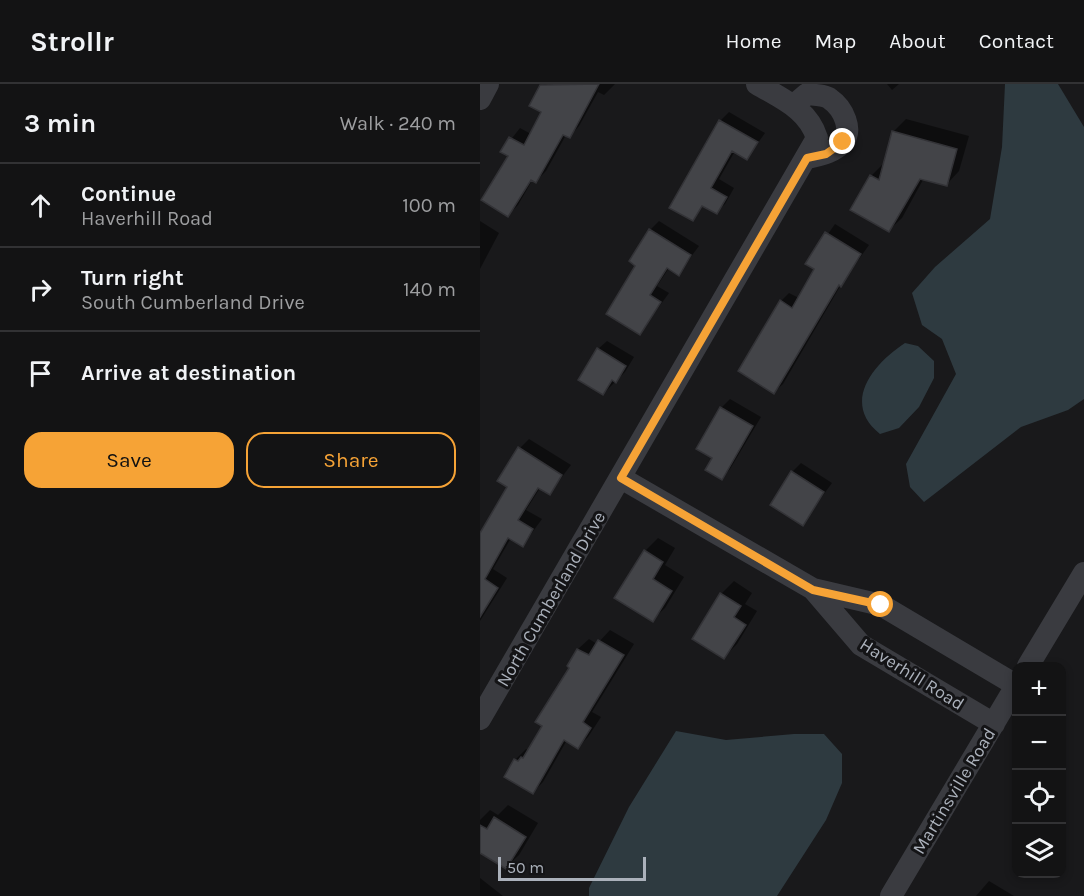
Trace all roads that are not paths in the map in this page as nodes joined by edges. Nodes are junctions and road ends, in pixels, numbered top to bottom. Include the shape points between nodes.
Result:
1 (488, 84) edge
2 (757, 84) edge
3 (480, 99) edge
4 (794, 105) junction
5 (807, 158) junction
6 (621, 478) junction
7 (1084, 573) edge
8 (813, 590) junction
9 (1030, 662) edge
10 (1012, 683) edge
11 (1012, 694) edge
12 (480, 719) edge
13 (994, 724) junction
14 (891, 896) edge

1 - 3 street
2 - 4 street, North Cumberland Drive
4 - 5 street, North Cumberland Drive via 813,124 817,138
4 - 5 street via 807,94 829,97 842,111 848,127 843,142 826,154
5 - 6 street, North Cumberland Drive
6 - 8 street, Haverhill Road
6 - 12 street, North Cumberland Drive
7 - 9 street
8 - 10 street, Haverhill Road via 881,605
8 - 13 street, Haverhill Road via 861,645
11 - 13 street, Martinsville Road
13 - 14 street, Martinsville Road

